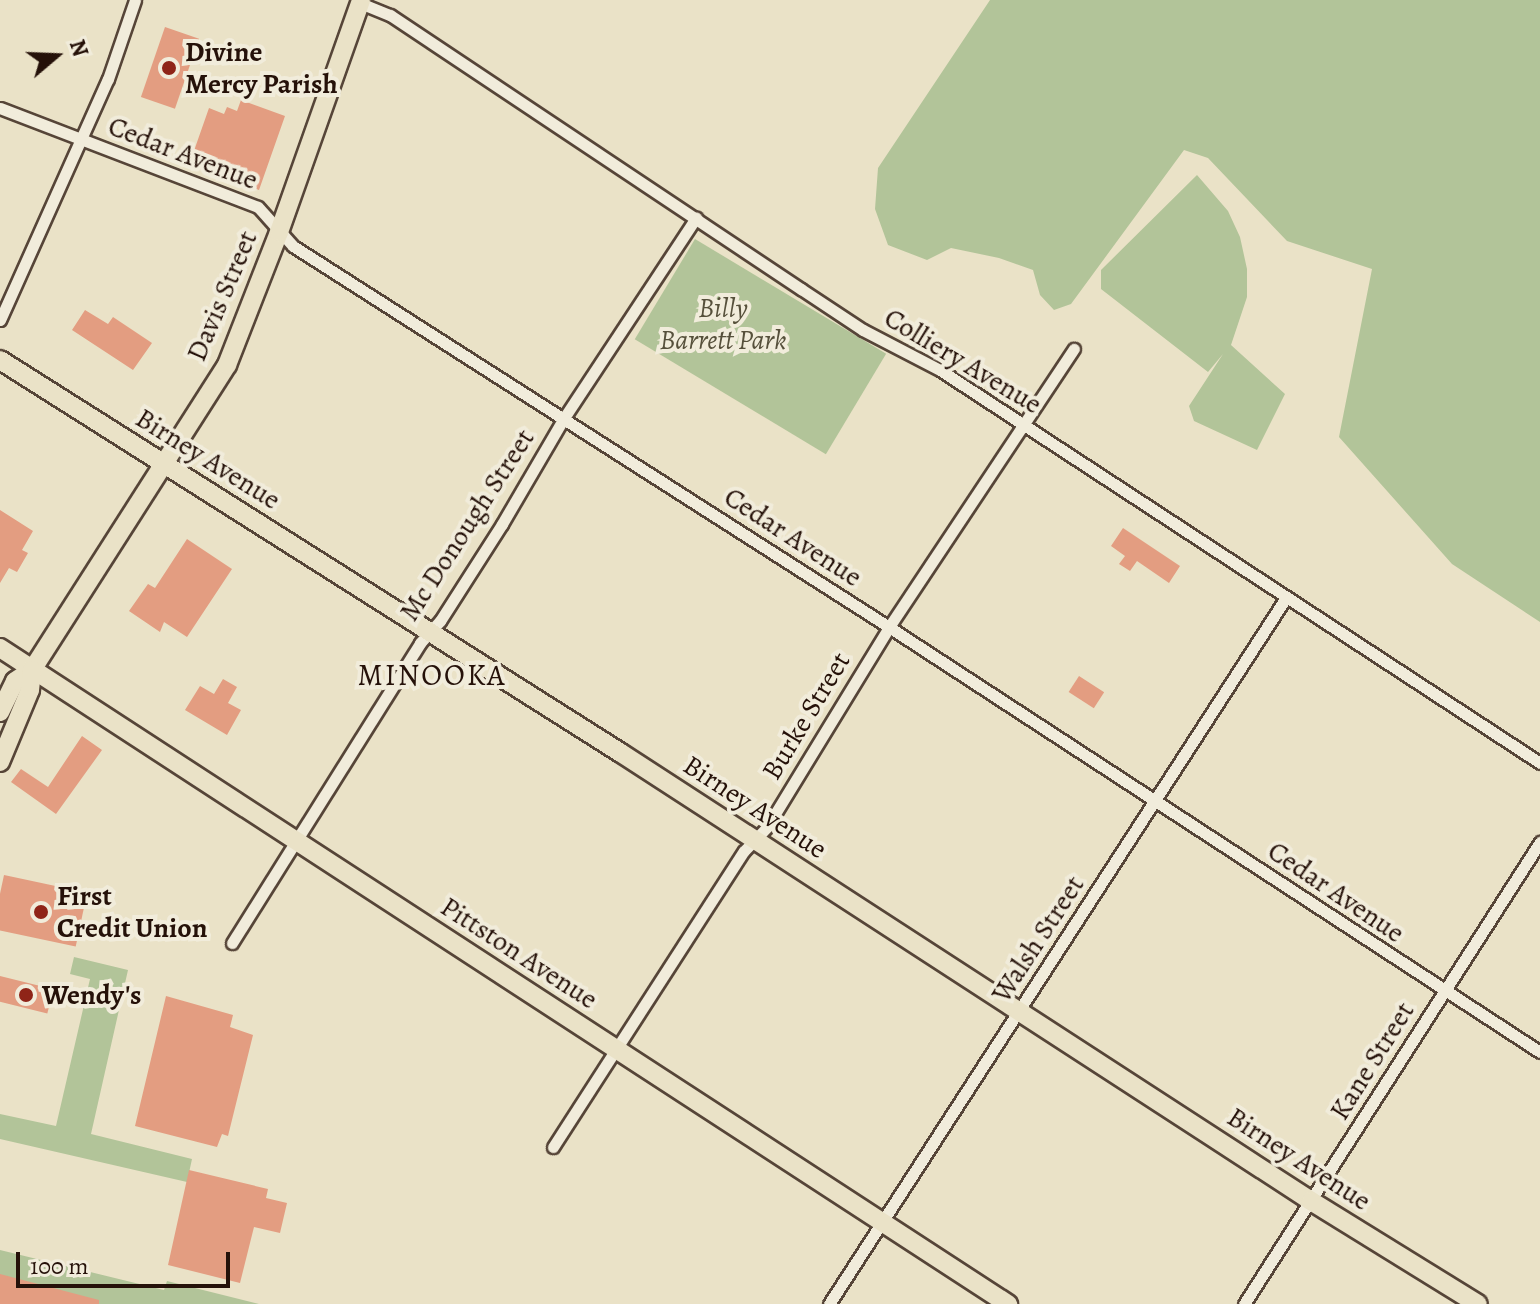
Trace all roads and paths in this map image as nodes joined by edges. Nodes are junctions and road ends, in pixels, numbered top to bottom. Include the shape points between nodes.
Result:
1 (135, 0) edge
2 (360, 1) edge
3 (0, 108) edge
4 (81, 139) junction
5 (696, 218) junction
6 (279, 232) junction
7 (0, 320) edge
8 (1074, 349) dead end
9 (0, 360) edge
10 (564, 418) junction
11 (1026, 426) junction
12 (164, 464) junction
13 (1285, 599) junction
14 (889, 627) junction
15 (430, 632) junction
16 (0, 648) edge
17 (32, 670) junction
18 (0, 712) edge
19 (0, 762) edge
20 (1540, 763) edge
21 (1155, 800) junction
22 (755, 840) junction
23 (296, 841) junction
24 (1540, 842) edge
25 (232, 943) dead end
26 (1444, 992) junction
27 (1019, 1011) junction
28 (616, 1049) junction
29 (1540, 1052) edge
30 (553, 1147) dead end
31 (1311, 1201) junction
32 (882, 1222) junction
33 (829, 1304) edge
34 (1008, 1304) edge
35 (1244, 1304) edge
36 (1478, 1304) edge

1 - 4 street
2 - 5 street, Colliery Avenue via 390,15
2 - 6 main road, Davis Street
3 - 4 street, Cedar Avenue
4 - 6 street, Cedar Avenue via 258,207
4 - 7 street
5 - 10 street, Mc Donough Street
5 - 11 street, Colliery Avenue via 863,330 940,370
6 - 10 street, Cedar Avenue via 293,246
6 - 12 main road, Davis Street via 227,365
8 - 11 street, Burke Street
9 - 12 main road, Birney Avenue
10 - 14 street, Cedar Avenue
10 - 15 street, Mc Donough Street
11 - 13 street, Colliery Avenue
11 - 14 street, Burke Street
12 - 15 main road, Birney Avenue
12 - 17 main road, Davis Street
13 - 20 street, Colliery Avenue
13 - 21 street, Walsh Street
14 - 21 street, Cedar Avenue
14 - 22 street, Burke Street
15 - 22 main road, Birney Avenue
15 - 23 street, Mc Donough Street
16 - 17 main road, Pittston Avenue
17 - 18 main road, Davis Street via 15,681
17 - 19 main road, Davis Street via 30,690
17 - 23 main road, Pittston Avenue
21 - 26 street, Cedar Avenue
21 - 27 street, Walsh Street
22 - 27 main road, Birney Avenue
22 - 28 street, Burke Street
23 - 25 street, Mc Donough Street
23 - 28 main road, Pittston Avenue
24 - 26 street, Kane Street
26 - 29 street, Cedar Avenue
26 - 31 street, Kane Street
27 - 31 main road, Birney Avenue
27 - 32 street, Walsh Street
28 - 30 street, Burke Street
28 - 32 main road, Pittston Avenue
31 - 35 street, Kane Street
31 - 36 main road, Birney Avenue
32 - 33 street, Walsh Street
32 - 34 main road, Pittston Avenue

